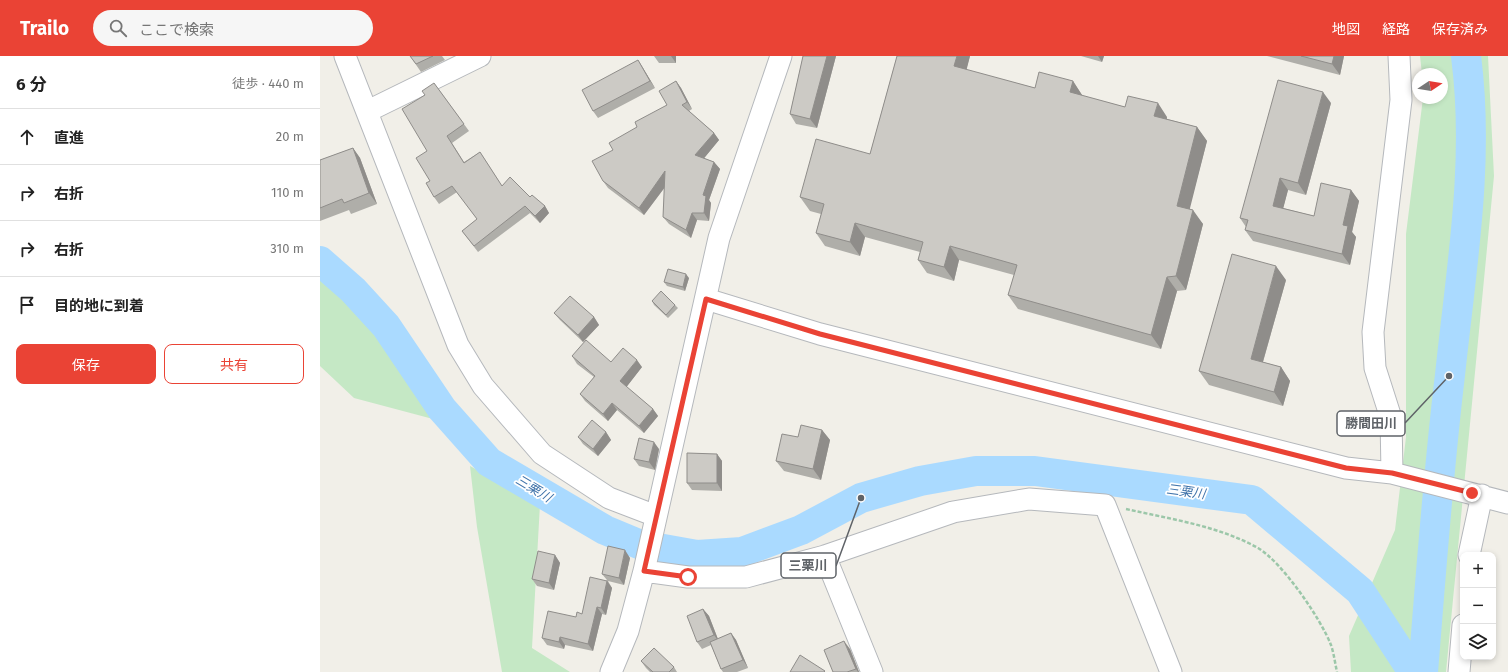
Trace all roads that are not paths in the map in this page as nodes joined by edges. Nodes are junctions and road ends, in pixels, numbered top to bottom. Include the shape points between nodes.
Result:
1 (345, 56) edge
2 (480, 56) edge
3 (781, 56) edge
4 (1399, 56) edge
5 (368, 111) junction
6 (706, 299) junction
7 (1397, 474) junction
8 (1477, 494) junction
9 (1508, 503) edge
10 (656, 516) junction
11 (1469, 552) edge
12 (825, 556) junction
13 (644, 571) junction
14 (1460, 660) edge
15 (611, 672) edge
16 (872, 672) edge
17 (1171, 672) edge
18 (1459, 672) edge

1 - 5 street
2 - 5 street
3 - 6 street via 720,238
4 - 7 street via 1401,100 1373,332 1375,368 1391,418
5 - 10 street via 458,345 482,386 542,454 609,498
6 - 7 street via 820,334 1338,466
6 - 10 street
7 - 8 street
8 - 9 street
8 - 11 street
10 - 13 street
12 - 13 street via 746,577 688,577
12 - 16 street
12 - 17 street via 953,512 1029,498 1105,505
13 - 15 street via 628,631
14 - 18 street

